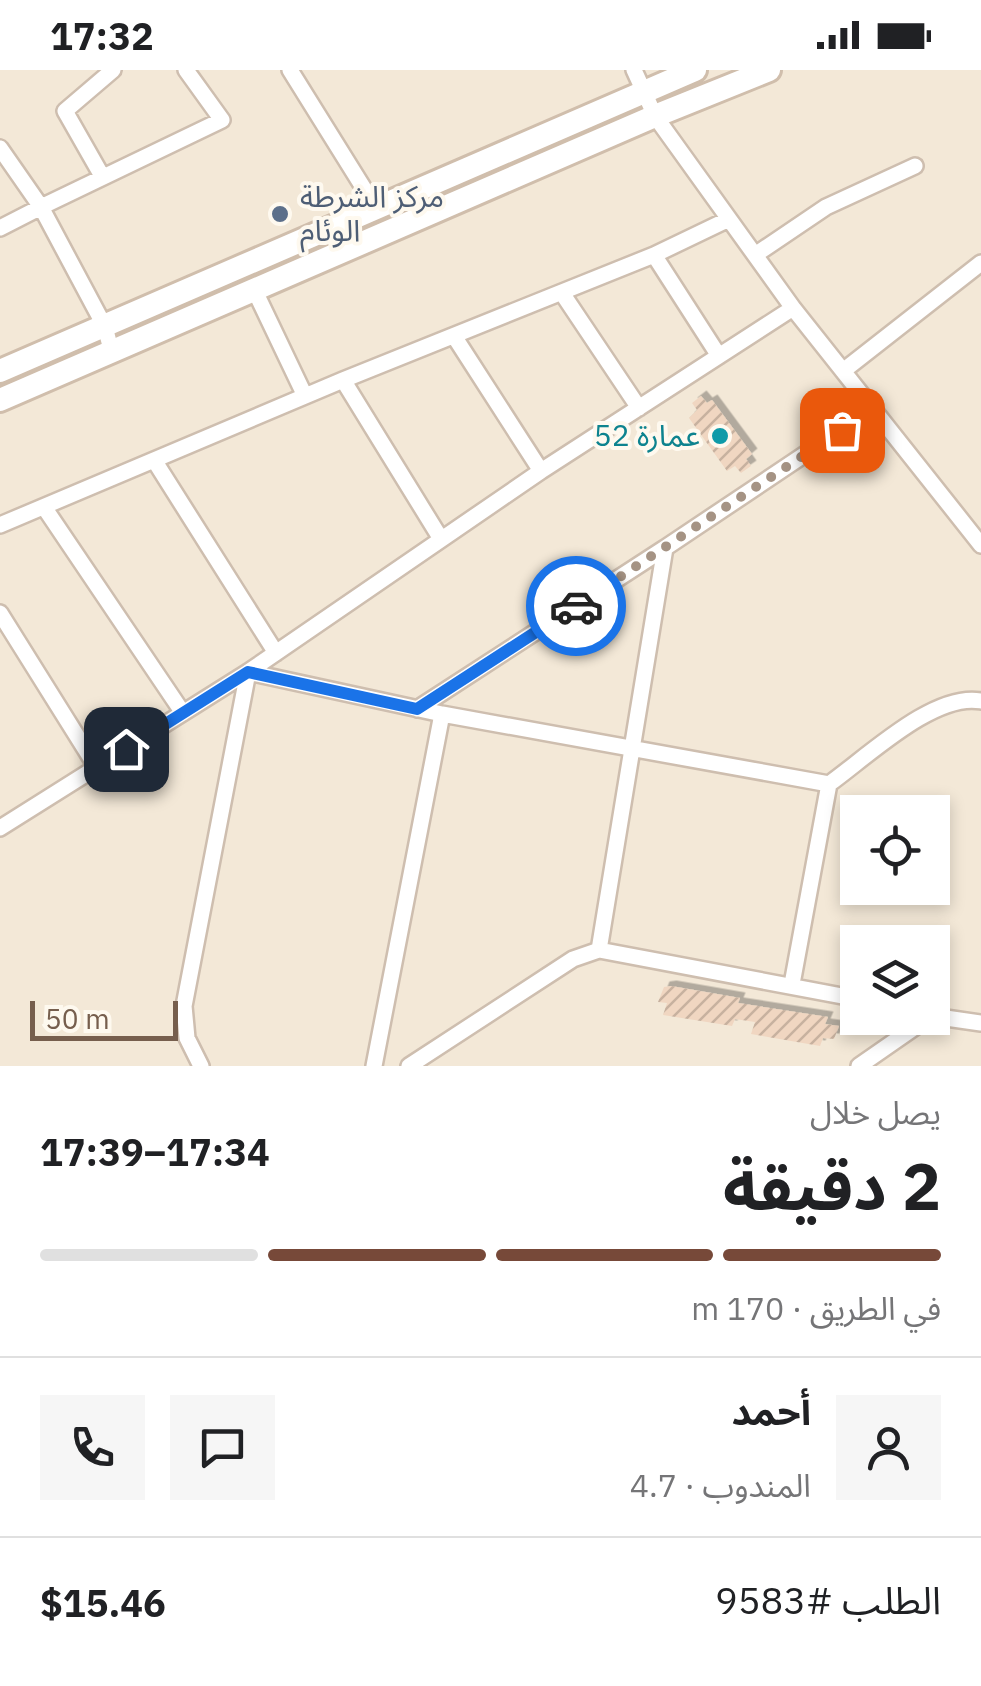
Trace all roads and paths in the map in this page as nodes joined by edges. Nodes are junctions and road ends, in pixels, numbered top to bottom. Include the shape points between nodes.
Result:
1 (112, 70) edge
2 (186, 70) edge
3 (290, 70) edge
4 (695, 70) edge
5 (769, 70) edge
6 (638, 81) edge
7 (655, 116) junction
8 (0, 148) edge
9 (915, 166) dead end
10 (102, 176) junction
11 (41, 206) junction
12 (376, 208) junction
13 (729, 219) junction
14 (0, 228) edge
15 (654, 255) junction
16 (755, 255) junction
17 (978, 273) edge
18 (254, 289) junction
19 (562, 293) junction
20 (793, 308) junction
21 (105, 327) junction
22 (454, 336) junction
23 (112, 353) junction
24 (719, 356) junction
25 (0, 371) edge
26 (843, 371) junction
27 (343, 380) junction
28 (304, 396) junction
29 (0, 400) edge
30 (639, 408) junction
31 (871, 410) junction
32 (154, 460) junction
33 (541, 471) junction
34 (44, 507) junction
35 (0, 526) edge
36 (441, 539) junction
37 (980, 543) edge
38 (665, 548) junction
39 (0, 613) edge
40 (276, 653) junction
41 (248, 672) junction
42 (981, 701) edge
43 (417, 709) junction
44 (183, 713) junction
45 (442, 714) junction
46 (632, 751) junction
47 (96, 768) junction
48 (829, 784) junction
49 (0, 828) edge
50 (599, 950) junction
51 (792, 984) junction
52 (840, 995) edge
53 (950, 1019) edge
54 (981, 1022) edge
55 (904, 1035) edge
56 (201, 1066) edge
57 (374, 1066) edge
58 (409, 1066) edge
59 (860, 1066) edge

1 - 10 street via 65,111
2 - 10 street via 222,120
3 - 12 street
4 - 6 main road
5 - 7 main road
6 - 7 street
6 - 12 main road
7 - 13 street
7 - 18 main road
8 - 11 street
9 - 16 street via 826,207
10 - 11 street
11 - 14 street
11 - 21 street
12 - 21 main road
13 - 15 street
13 - 16 street
15 - 19 street
15 - 24 street
16 - 20 street
17 - 26 street
18 - 23 main road
18 - 28 street
19 - 22 street
19 - 30 street
20 - 24 street
20 - 26 street
21 - 23 street
21 - 25 main road
22 - 27 street
22 - 33 street
23 - 29 main road
24 - 30 street
26 - 31 street
27 - 28 street
27 - 36 street
28 - 32 street
30 - 33 street
31 - 37 street
31 - 38 street
32 - 34 street
32 - 40 street
33 - 36 street
34 - 35 street
34 - 44 street
36 - 40 street
38 - 43 street
38 - 46 street
39 - 47 street
40 - 41 street
41 - 43 street
41 - 44 street
41 - 56 street via 184,1006 187,1038
42 - 48 street via 954,700 926,714
43 - 45 street
44 - 47 street
45 - 46 street
45 - 57 street
46 - 48 street
46 - 50 street
47 - 49 street
48 - 51 street
50 - 51 street
50 - 58 street via 573,960
51 - 52 street
53 - 54 street
55 - 59 street

